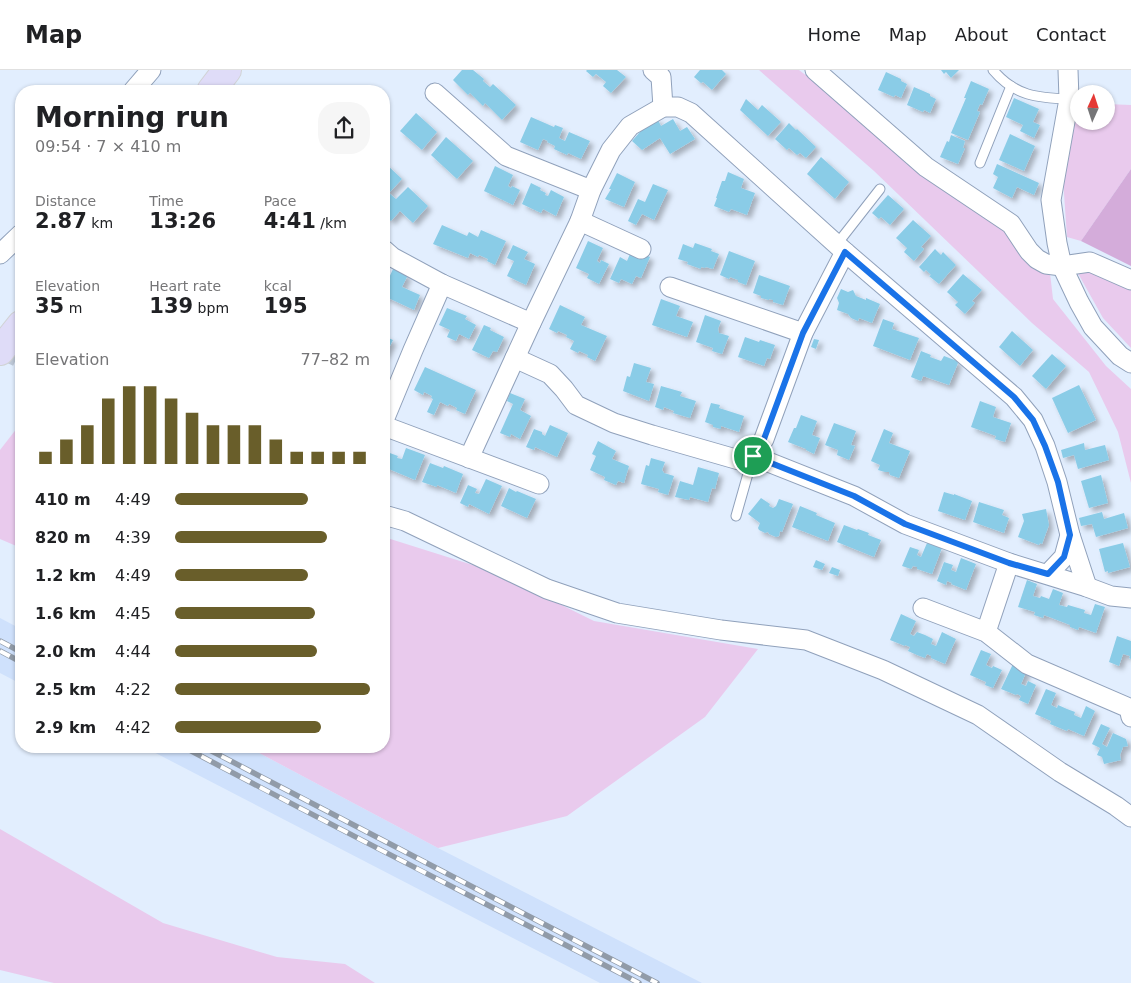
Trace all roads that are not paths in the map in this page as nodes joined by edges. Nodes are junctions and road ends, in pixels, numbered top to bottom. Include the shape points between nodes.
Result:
1 (151, 70) edge
2 (227, 70) edge
3 (653, 70) edge
4 (815, 70) edge
5 (993, 70) edge
6 (1068, 70) edge
7 (138, 85) edge
8 (216, 85) edge
9 (1011, 86) junction
10 (435, 93) dead end
11 (1069, 99) junction
12 (663, 108) junction
13 (980, 163) dead end
14 (880, 189) dead end
15 (591, 190) junction
16 (580, 222) junction
17 (15, 240) edge
18 (841, 248) junction
19 (641, 249) dead end
20 (0, 254) edge
21 (390, 255) edge
22 (1062, 266) junction
23 (1131, 280) edge
24 (442, 284) junction
25 (670, 287) dead end
26 (530, 323) junction
27 (15, 332) edge
28 (803, 333) junction
29 (0, 351) edge
30 (515, 358) junction
31 (1131, 363) edge
32 (390, 406) edge
33 (390, 428) edge
34 (753, 456) junction
35 (469, 458) junction
36 (539, 484) dead end
37 (736, 516) dead end
38 (390, 517) edge
39 (1070, 535) junction
40 (1009, 563) junction
41 (1048, 574) junction
42 (1087, 587) junction
43 (1131, 598) edge
44 (923, 608) dead end
45 (986, 632) junction
46 (1131, 717) edge
47 (1131, 817) edge

1 - 7 street
2 - 8 main road
3 - 12 street via 662,77
4 - 22 street via 926,167 1011,224 1037,259
5 - 9 lane
6 - 11 street
9 - 11 lane via 1025,94
9 - 13 lane
10 - 15 street via 506,156
11 - 22 street via 1051,200
12 - 15 street via 630,126 611,150
12 - 18 street via 678,108 691,113
14 - 18 lane
15 - 16 street
16 - 19 street
16 - 26 street
17 - 20 street
18 - 28 street
18 - 39 street via 1014,397 1033,420 1058,482
21 - 24 street
22 - 23 street via 1090,262
22 - 31 street via 1093,328
24 - 26 street
24 - 32 street
25 - 28 street
26 - 30 street
27 - 29 main road
28 - 34 street via 764,439
30 - 34 street via 550,374 576,405 614,423 739,460
30 - 35 street
33 - 35 street
34 - 37 lane
34 - 40 street via 854,496 905,524
35 - 36 street
38 - 47 street via 547,589 617,613 806,640 883,670 978,715
39 - 41 street via 1064,557
39 - 42 street
40 - 41 street
40 - 45 street
41 - 42 street
42 - 43 street via 1111,596
44 - 45 street
45 - 46 street via 1027,664 1129,708

